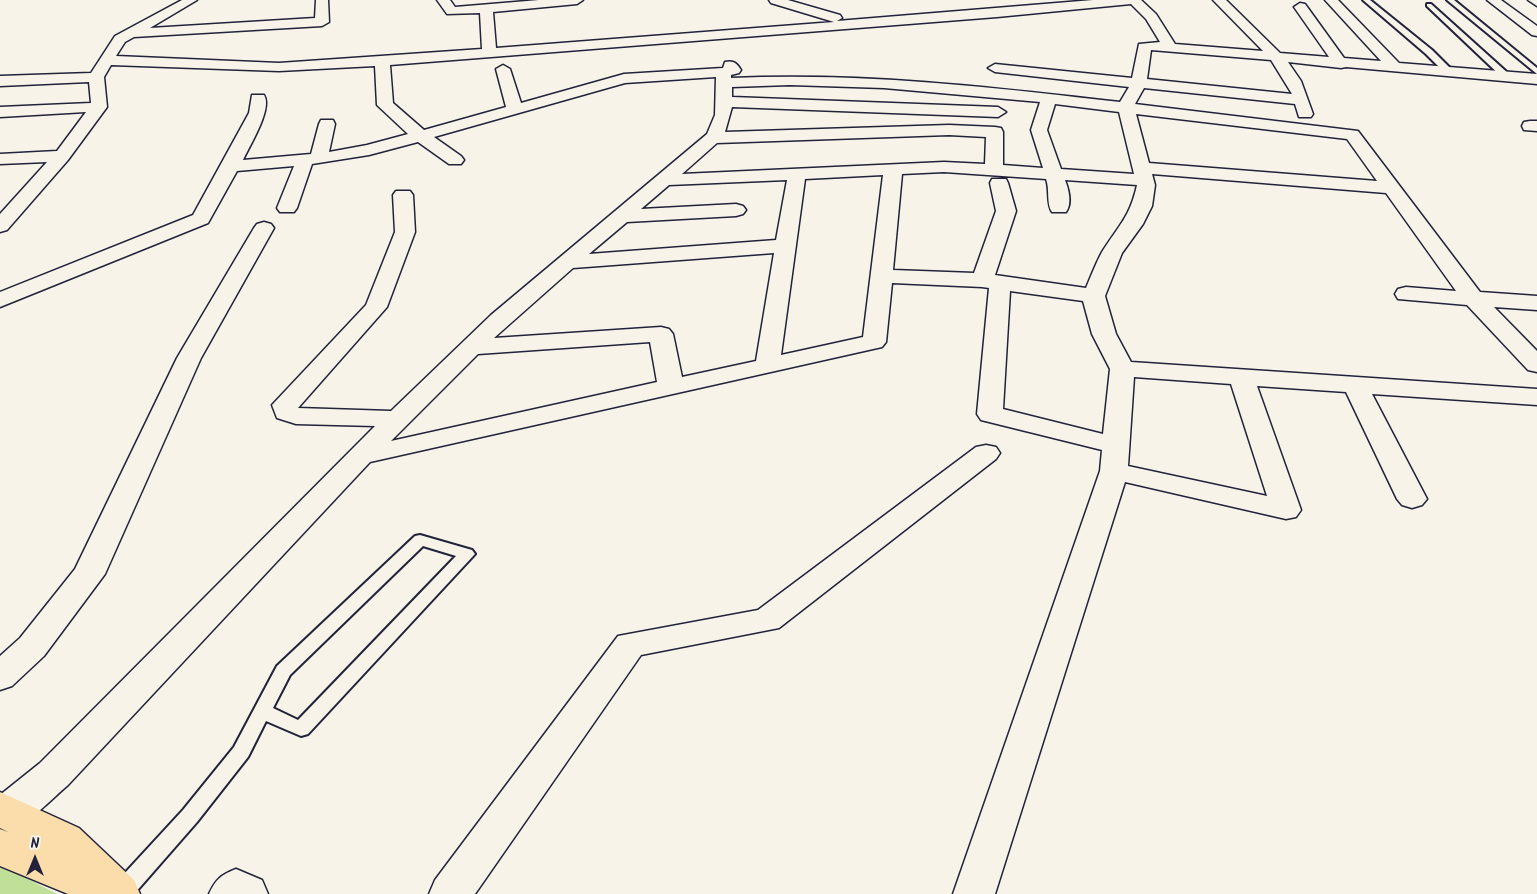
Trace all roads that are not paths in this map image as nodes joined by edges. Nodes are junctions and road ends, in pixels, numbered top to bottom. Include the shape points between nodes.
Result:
1 (191, 0) edge
2 (322, 0) edge
3 (443, 0) edge
4 (577, 0) edge
5 (775, 0) edge
6 (1005, 0) edge
7 (1133, 0) edge
8 (1218, 0) edge
9 (1331, 0) edge
10 (1366, 0) edge
11 (1450, 0) edge
12 (1493, 0) edge
13 (1534, 0) edge
14 (1111, 1) edge
15 (1537, 2) edge
16 (517, 3) edge
17 (1429, 5) dead end
18 (1300, 7) dead end
19 (486, 9) junction
20 (1017, 11) junction
21 (835, 18) dead end
22 (1537, 32) edge
23 (129, 33) junction
24 (699, 37) junction
25 (1171, 48) junction
26 (489, 52) junction
27 (1277, 57) junction
28 (105, 60) junction
29 (382, 61) junction
30 (1341, 64) junction
31 (995, 68) dead end
32 (1396, 68) junction
33 (503, 69) dead end
34 (720, 72) junction
35 (1449, 72) junction
36 (1537, 72) edge
37 (1507, 76) junction
38 (96, 77) junction
39 (1537, 78) edge
40 (0, 81) edge
41 (1140, 82) junction
42 (258, 98) dead end
43 (1301, 100) junction
44 (100, 107) junction
45 (1126, 107) junction
46 (1046, 108) junction
47 (515, 109) junction
48 (0, 112) edge
49 (327, 124) dead end
50 (1308, 130) junction
51 (420, 136) junction
52 (713, 138) junction
53 (62, 156) junction
54 (0, 159) edge
55 (312, 159) junction
56 (455, 160) dead end
57 (231, 166) junction
58 (893, 170) junction
59 (797, 174) junction
60 (1054, 174) junction
61 (1144, 174) junction
62 (997, 177) junction
63 (664, 180) junction
64 (1392, 188) junction
65 (403, 195) dead end
66 (287, 208) dead end
67 (1059, 208) dead end
68 (736, 210) dead end
69 (621, 216) junction
70 (4, 218) edge
71 (264, 228) dead end
72 (786, 246) junction
73 (566, 262) junction
74 (881, 276) junction
75 (991, 281) junction
76 (1406, 294) dead end
77 (1094, 296) junction
78 (1473, 298) junction
79 (0, 300) edge
80 (1537, 303) edge
81 (471, 347) junction
82 (1537, 365) edge
83 (767, 366) junction
84 (1122, 369) junction
85 (1241, 377) junction
86 (1355, 385) junction
87 (671, 387) junction
88 (1537, 397) edge
89 (397, 419) junction
90 (986, 453) dead end
91 (360, 456) junction
92 (1115, 458) junction
93 (1412, 499) dead end
94 (0, 677) edge
95 (262, 711) junction
96 (2, 823) edge
97 (119, 894) edge
98 (230, 894) edge
99 (247, 894) edge
100 (450, 894) edge
101 (974, 894) edge

1 - 23 street
2 - 23 street via 322,22
3 - 19 street via 452,11
4 - 16 street
5 - 21 street
6 - 20 street
7 - 14 street
7 - 25 street via 1151,17
8 - 27 street
9 - 32 street
10 - 35 lane
11 - 36 lane
12 - 22 street
13 - 15 street
14 - 20 street
16 - 19 street
17 - 37 lane
18 - 30 street
19 - 26 street
20 - 24 street
23 - 28 street via 120,39
24 - 26 street
24 - 34 street
25 - 27 street
25 - 41 street via 1144,47
26 - 29 street
27 - 30 street
27 - 43 street
28 - 29 street via 279,67
28 - 38 street
29 - 51 street via 385,105
30 - 32 street
31 - 41 street
32 - 35 street
33 - 47 street
34 - 46 street via 790,80 884,83
34 - 46 street via 969,109 1020,114
34 - 47 street via 624,79
34 - 52 street via 721,129
35 - 37 street
37 - 39 street
38 - 40 street
38 - 44 street
41 - 43 street
41 - 45 street
42 - 57 street via 257,113
43 - 50 street
44 - 48 street
44 - 53 street
45 - 46 street
45 - 50 street
45 - 61 street
46 - 60 street via 1039,130
47 - 51 street
49 - 55 street
50 - 64 street via 1352,135
51 - 55 street via 369,150
51 - 56 street
52 - 62 street via 950,130 995,132
52 - 63 street
53 - 54 street
53 - 70 street
55 - 57 street
55 - 66 street
57 - 79 street via 201,219
58 - 59 street
58 - 62 street via 944,167
58 - 74 street
59 - 63 street
59 - 72 street
60 - 61 street
60 - 62 street
60 - 67 street
61 - 64 street
61 - 77 street via 1146,185 1142,206 1112,253
62 - 75 street via 1006,211
63 - 69 street
64 - 78 street
65 - 89 street via 405,232 376,307 285,405 286,412 296,416
68 - 69 street
69 - 73 street
71 - 94 street via 189,358 89,574 32,646
72 - 73 street
72 - 83 street
73 - 81 street
74 - 75 street
74 - 83 street via 874,342
75 - 77 street
75 - 92 street via 990,414
76 - 78 street
77 - 84 street via 1104,334
78 - 80 street
78 - 82 street
81 - 87 street via 661,334
81 - 89 street
83 - 87 street
84 - 85 street
84 - 92 street
85 - 86 street
85 - 92 street via 1286,510
86 - 88 street
86 - 93 street
87 - 91 street
89 - 91 street
90 - 100 street via 767,620 630,645
91 - 96 street via 54,774
92 - 101 street
95 - 95 lane via 302,729 467,554 420,540 284,671
95 - 97 lane via 241,752 190,816
96 - 97 main road via 36,863
98 - 99 street via 236,888

